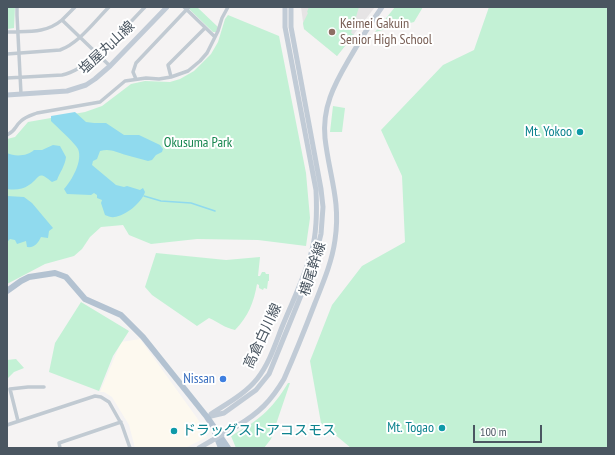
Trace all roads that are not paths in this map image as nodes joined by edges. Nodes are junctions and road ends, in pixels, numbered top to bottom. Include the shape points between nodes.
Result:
1 (18, 7) edge
2 (75, 7) edge
3 (109, 7) edge
4 (145, 7) edge
5 (166, 7) edge
6 (228, 7) edge
7 (285, 7) edge
8 (291, 7) edge
9 (382, 7) edge
10 (187, 8) edge
11 (62, 20) junction
12 (205, 28) junction
13 (7, 32) edge
14 (18, 32) junction
15 (80, 37) junction
16 (215, 37) junction
17 (19, 53) junction
18 (7, 54) edge
19 (98, 55) junction
20 (110, 66) junction
21 (20, 77) junction
22 (171, 77) junction
23 (7, 78) edge
24 (136, 80) junction
25 (21, 94) junction
26 (7, 95) edge
27 (7, 135) edge
28 (7, 291) edge
29 (44, 387) dead end
30 (207, 417) junction
31 (18, 421) junction
32 (121, 422) junction
33 (7, 425) edge
34 (203, 447) edge
35 (60, 448) edge
36 (130, 448) edge
37 (221, 448) edge
38 (228, 448) edge

1 - 14 street
2 - 11 street
3 - 15 street
4 - 19 street
5 - 20 street, 塩屋丸山線
6 - 16 street
7 - 30 street, 高倉白川線 via 284,27 316,190 316,221 312,250 267,364 256,380 244,391
8 - 30 street, 高倉白川線 via 291,27 321,189 321,234 313,266 269,374 249,395 224,412
9 - 34 street, 横尾幹線, bridge via 338,77 326,110 325,138 337,218 335,241 326,277 277,391 253,416
10 - 12 street
10 - 24 street via 136,63 133,72
11 - 14 street via 43,31
11 - 15 street
12 - 16 street
12 - 22 street via 168,66
13 - 14 street
14 - 17 street
15 - 17 street via 60,50
15 - 19 street
16 - 22 street via 200,61 188,71
17 - 18 street
17 - 21 street
19 - 20 street
19 - 21 street via 71,73
20 - 25 street, 塩屋丸山線 via 86,85 62,92
21 - 23 street
21 - 25 street
22 - 24 street
24 - 27 street via 125,81 100,102 37,113 21,121 15,131
25 - 26 street, 塩屋丸山線
28 - 30 main road via 29,277 55,273 66,277 90,303 115,311 131,324
29 - 31 street via 10,389
30 - 37 main road
30 - 38 main road
31 - 32 street via 95,396 109,402
31 - 33 street
32 - 35 street via 59,443
32 - 36 street

